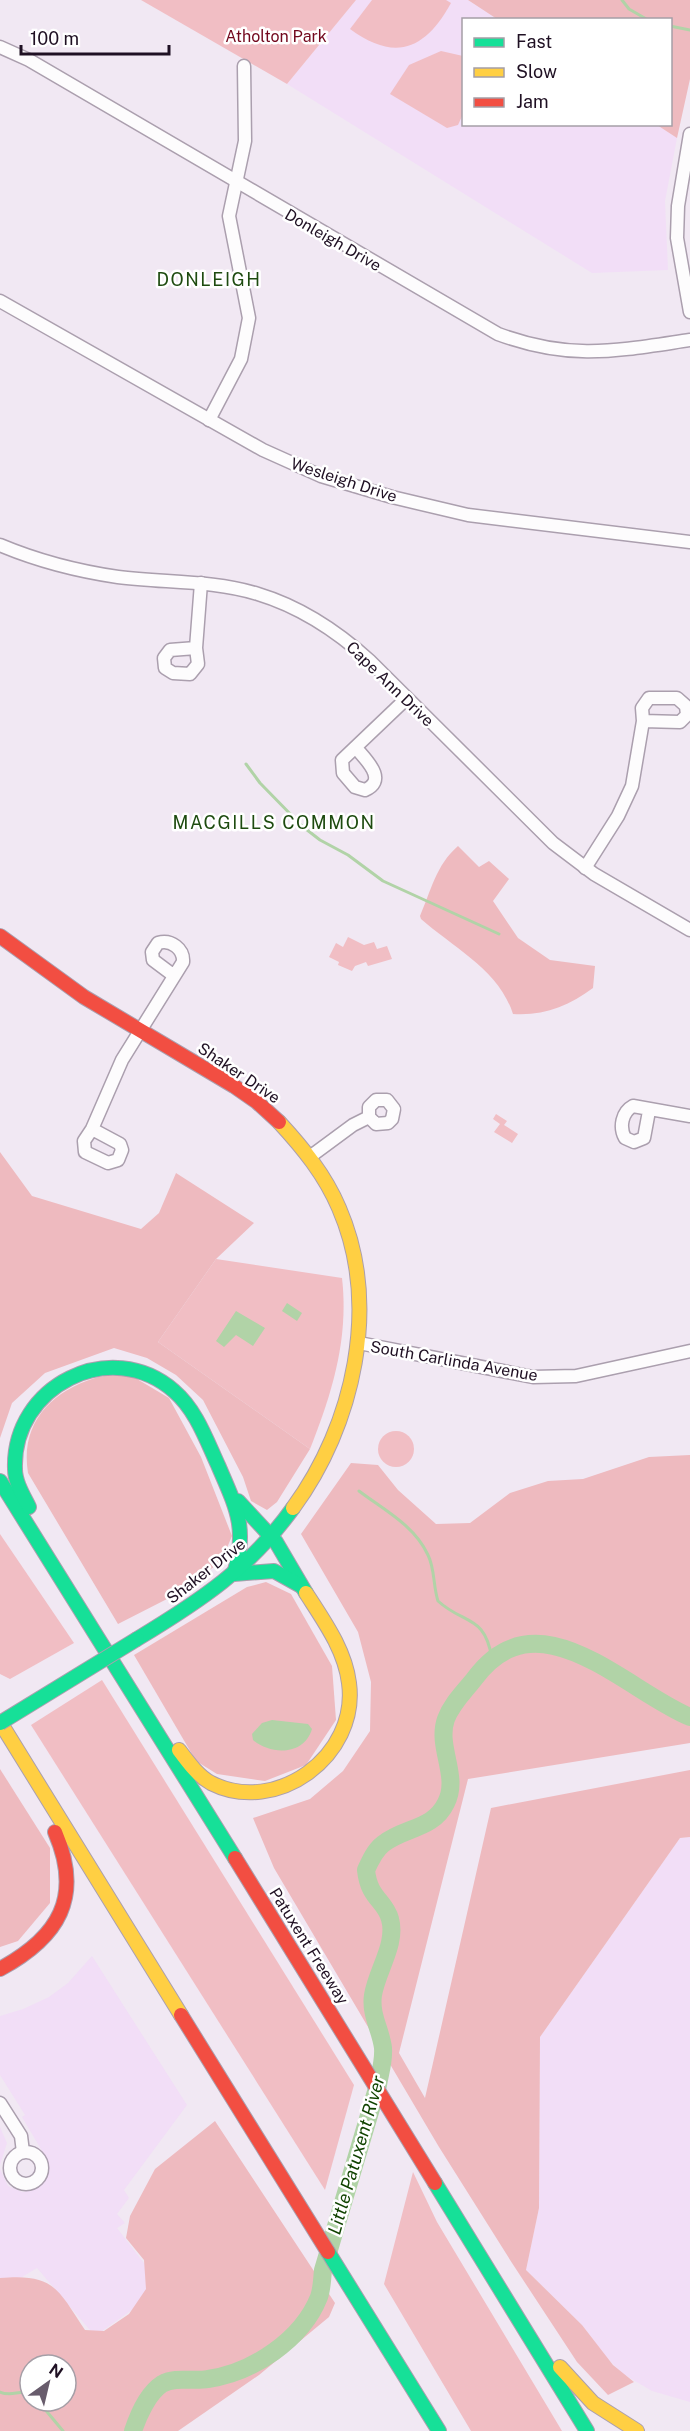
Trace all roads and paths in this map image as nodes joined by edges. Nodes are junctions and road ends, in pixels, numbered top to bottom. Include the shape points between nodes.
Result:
1 (0, 47) edge
2 (244, 66) dead end
3 (690, 134) edge
4 (236, 183) junction
5 (0, 302) edge
6 (690, 312) edge
7 (690, 340) edge
8 (209, 420) junction
9 (690, 542) edge
10 (0, 545) edge
11 (201, 583) junction
12 (196, 648) dead end
13 (406, 699) junction
14 (643, 721) dead end
15 (357, 749) dead end
16 (585, 868) junction
17 (690, 930) edge
18 (0, 936) edge
19 (173, 975) dead end
20 (139, 1030) junction
21 (649, 1111) dead end
22 (690, 1116) edge
23 (369, 1117) dead end
24 (92, 1129) dead end
25 (311, 1156) junction
26 (359, 1343) junction
27 (690, 1351) edge
28 (0, 1481) edge
29 (229, 1488) junction
30 (272, 1537) junction
31 (234, 1574) junction
32 (301, 1586) junction
33 (81, 1612) junction
34 (113, 1660) junction
35 (0, 1723) edge
36 (30, 1771) junction
37 (0, 1969) edge
38 (0, 2103) edge
39 (23, 2152) dead end
40 (461, 2224) junction
41 (395, 2358) junction
42 (427, 2431) edge
43 (439, 2431) edge
44 (587, 2431) edge
45 (637, 2431) edge

1 - 4 street, Donleigh Drive via 29,60
2 - 4 street via 245,141
3 - 6 street via 677,238
4 - 7 street, Donleigh Drive via 471,320 524,343 548,350 595,353
4 - 8 street via 229,216 248,301 248,332 235,374
5 - 8 street, Wesleigh Drive
8 - 9 street, Wesleigh Drive via 321,476 436,508
10 - 11 street, Cape Ann Drive via 77,570
11 - 12 street
11 - 13 street, Cape Ann Drive via 257,593 321,622 362,654
13 - 15 street
13 - 16 street, Cape Ann Drive via 537,830
14 - 16 street via 632,786
16 - 17 street, Cape Ann Drive
18 - 20 main road, Shaker Drive via 50,974
19 - 20 street
20 - 24 street via 114,1074
20 - 25 main road, Shaker Drive via 255,1100
21 - 22 street
23 - 25 street
25 - 26 main road, Shaker Drive via 335,1195 353,1249 360,1295
26 - 27 street, South Carlinda Avenue via 533,1377 576,1376
26 - 30 main road, Shaker Drive via 348,1400 327,1454
28 - 33 main road, Patuxent Freeway
29 - 30 main road via 245,1511
29 - 31 main road via 244,1534
29 - 33 main road via 186,1403 161,1381 132,1369 103,1366 68,1376 50,1389 31,1408 24,1422 17,1440 15,1470 24,1498
30 - 31 main road, Shaker Drive
30 - 32 main road
31 - 32 main road via 274,1571
31 - 35 main road, Shaker Drive, bridge via 183,1611
32 - 34 main road via 344,1661 350,1703 347,1720 331,1753 309,1775 293,1783 254,1792 224,1788 202,1777
33 - 34 main road, Patuxent Freeway
34 - 40 main road, Patuxent Freeway
35 - 36 main road
36 - 37 main road via 45,1814 64,1849 69,1883 63,1909 49,1935 24,1956
36 - 41 main road
38 - 39 street via 21,2136
40 - 44 main road, Patuxent Freeway
40 - 45 main road via 578,2388 610,2416
41 - 42 main road
41 - 43 main road

